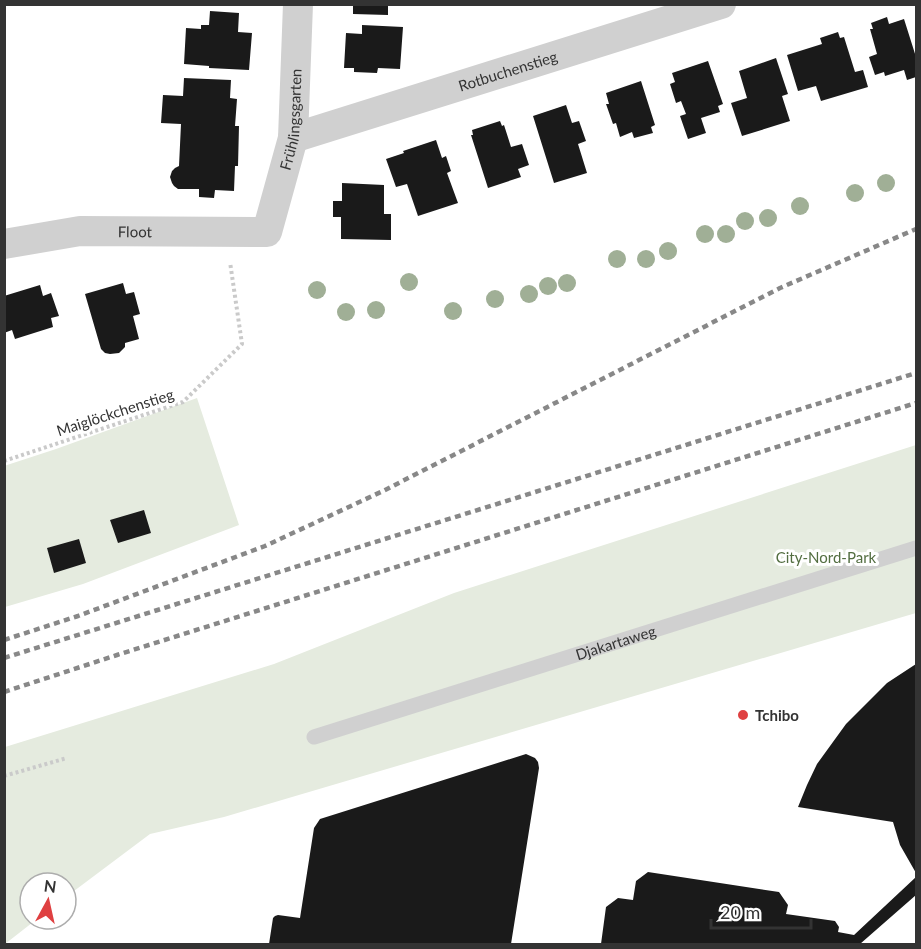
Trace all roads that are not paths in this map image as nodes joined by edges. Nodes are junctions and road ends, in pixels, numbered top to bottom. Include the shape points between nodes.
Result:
1 (298, 4) edge
2 (721, 4) edge
3 (293, 138) junction
4 (267, 232) joint
5 (4, 244) edge
6 (916, 548) edge
7 (314, 737) dead end

1 - 3 street, Frühlingsgarten
2 - 3 street, Rotbuchenstieg
3 - 4 street, Frühlingsgarten
4 - 5 street, Floot via 80,231
6 - 7 lane, Djakartaweg

